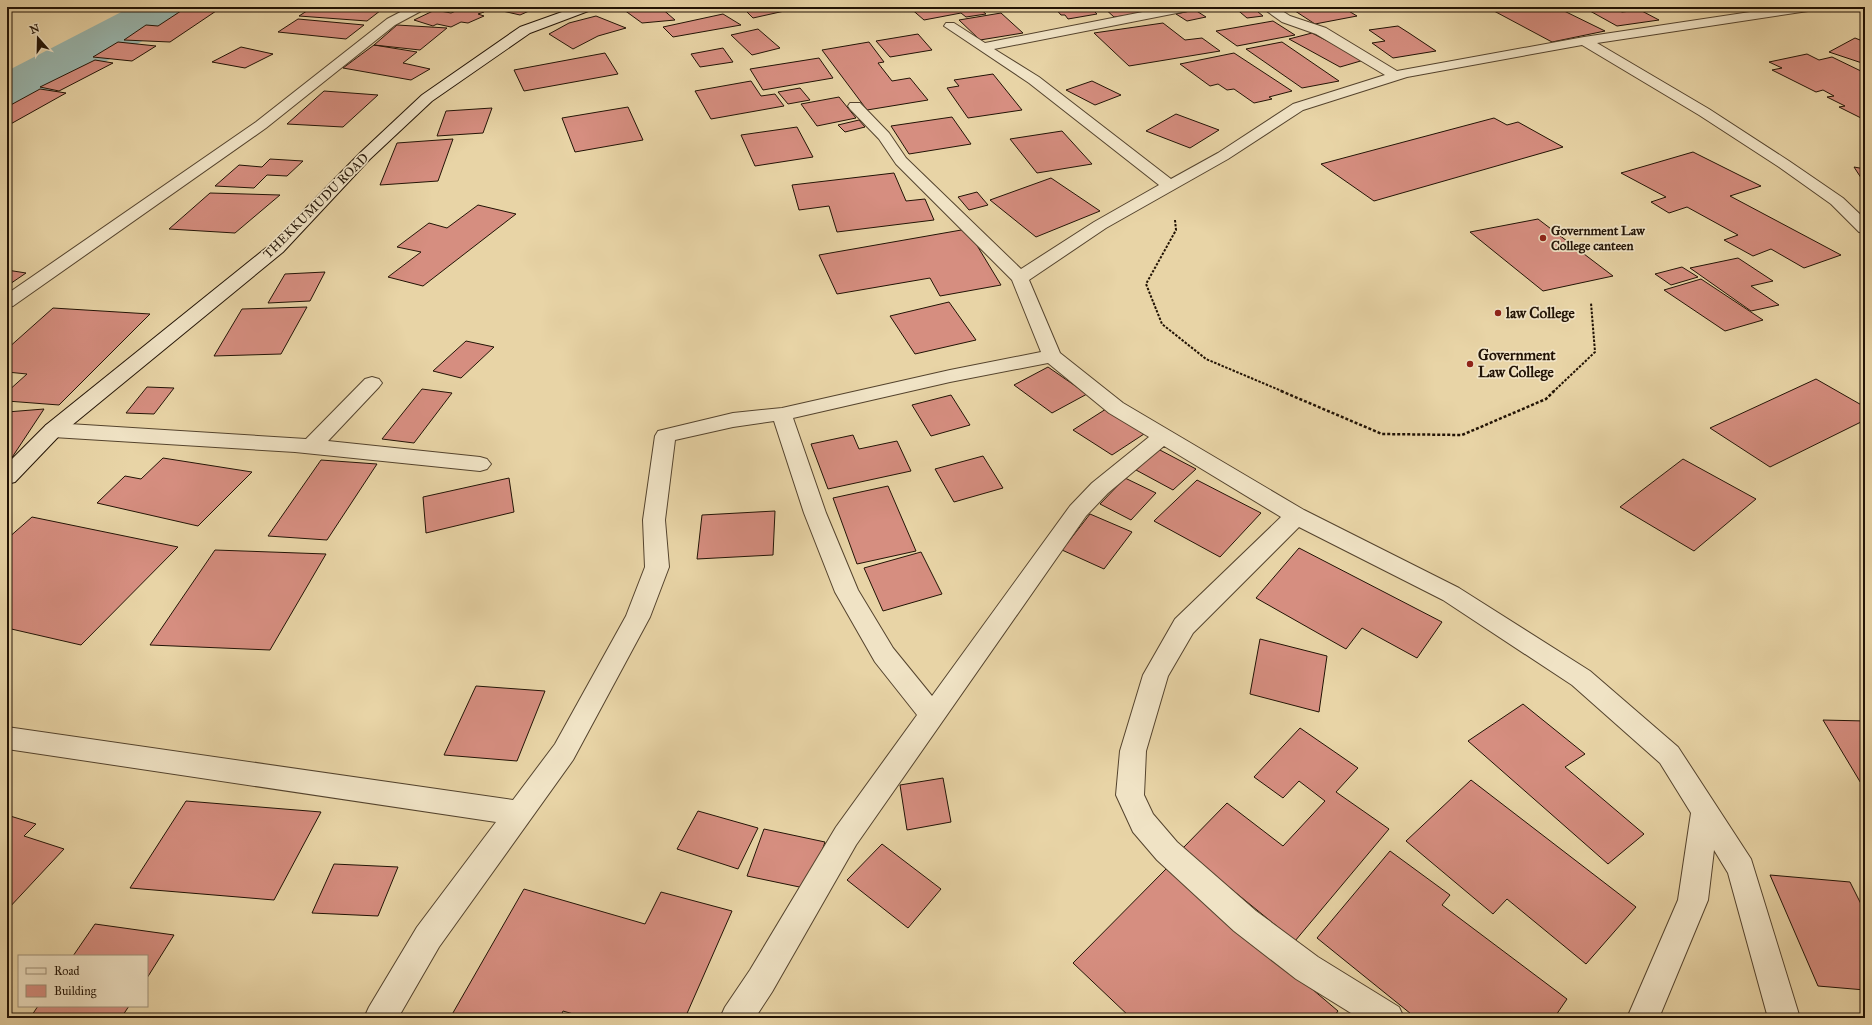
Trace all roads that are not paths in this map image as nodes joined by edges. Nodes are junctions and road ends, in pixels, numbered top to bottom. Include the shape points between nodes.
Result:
1 (419, 7) edge
2 (587, 7) edge
3 (1187, 7) edge
4 (1267, 7) edge
5 (1808, 7) edge
6 (950, 26) dead end
7 (1584, 41) junction
8 (983, 47) junction
9 (1396, 76) junction
10 (854, 106) dead end
11 (1170, 186) junction
12 (1865, 228) edge
13 (1020, 278) junction
14 (7, 302) edge
15 (1052, 356) junction
16 (372, 383) dead end
17 (782, 414) junction
18 (54, 430) junction
19 (1162, 437) junction
20 (311, 447) junction
21 (480, 464) dead end
22 (7, 477) edge
23 (1296, 516) junction
24 (932, 715) junction
25 (7, 738) edge
26 (1705, 812) junction
27 (519, 813) junction
28 (380, 1018) edge
29 (736, 1018) edge
30 (1388, 1018) edge
31 (1643, 1018) edge
32 (1784, 1018) edge

1 - 14 street via 391,22 261,125
2 - 18 street, THEKKUMUDU ROAD via 526,30 427,98 365,156 277,248
3 - 8 street
4 - 9 street via 1286,19 1321,31
5 - 7 street
6 - 8 street
7 - 9 street
7 - 12 street via 1704,112 1784,164 1836,201
8 - 11 street via 1034,80
9 - 11 street via 1298,107 1223,156
10 - 13 street via 884,136 901,161
11 - 13 street via 1100,225
13 - 15 street
15 - 17 street
15 - 19 street via 1116,408
16 - 20 street
17 - 24 street via 815,513 847,592 884,655
17 - 27 street via 733,420 665,436 654,520 657,567 638,617 564,752
18 - 20 street
18 - 22 street, THEKKUMUDU ROAD
19 - 23 street
19 - 24 street via 1100,488 1078,511
20 - 21 street
23 - 26 street via 1451,594 1581,678 1669,756
23 - 30 street via 1184,626 1156,674 1133,751 1130,795 1143,823 1167,851 1245,921 1307,968
24 - 29 street via 846,836 761,981
25 - 27 street
26 - 31 street via 1693,900
26 - 32 street via 1741,868
27 - 28 street via 428,937

